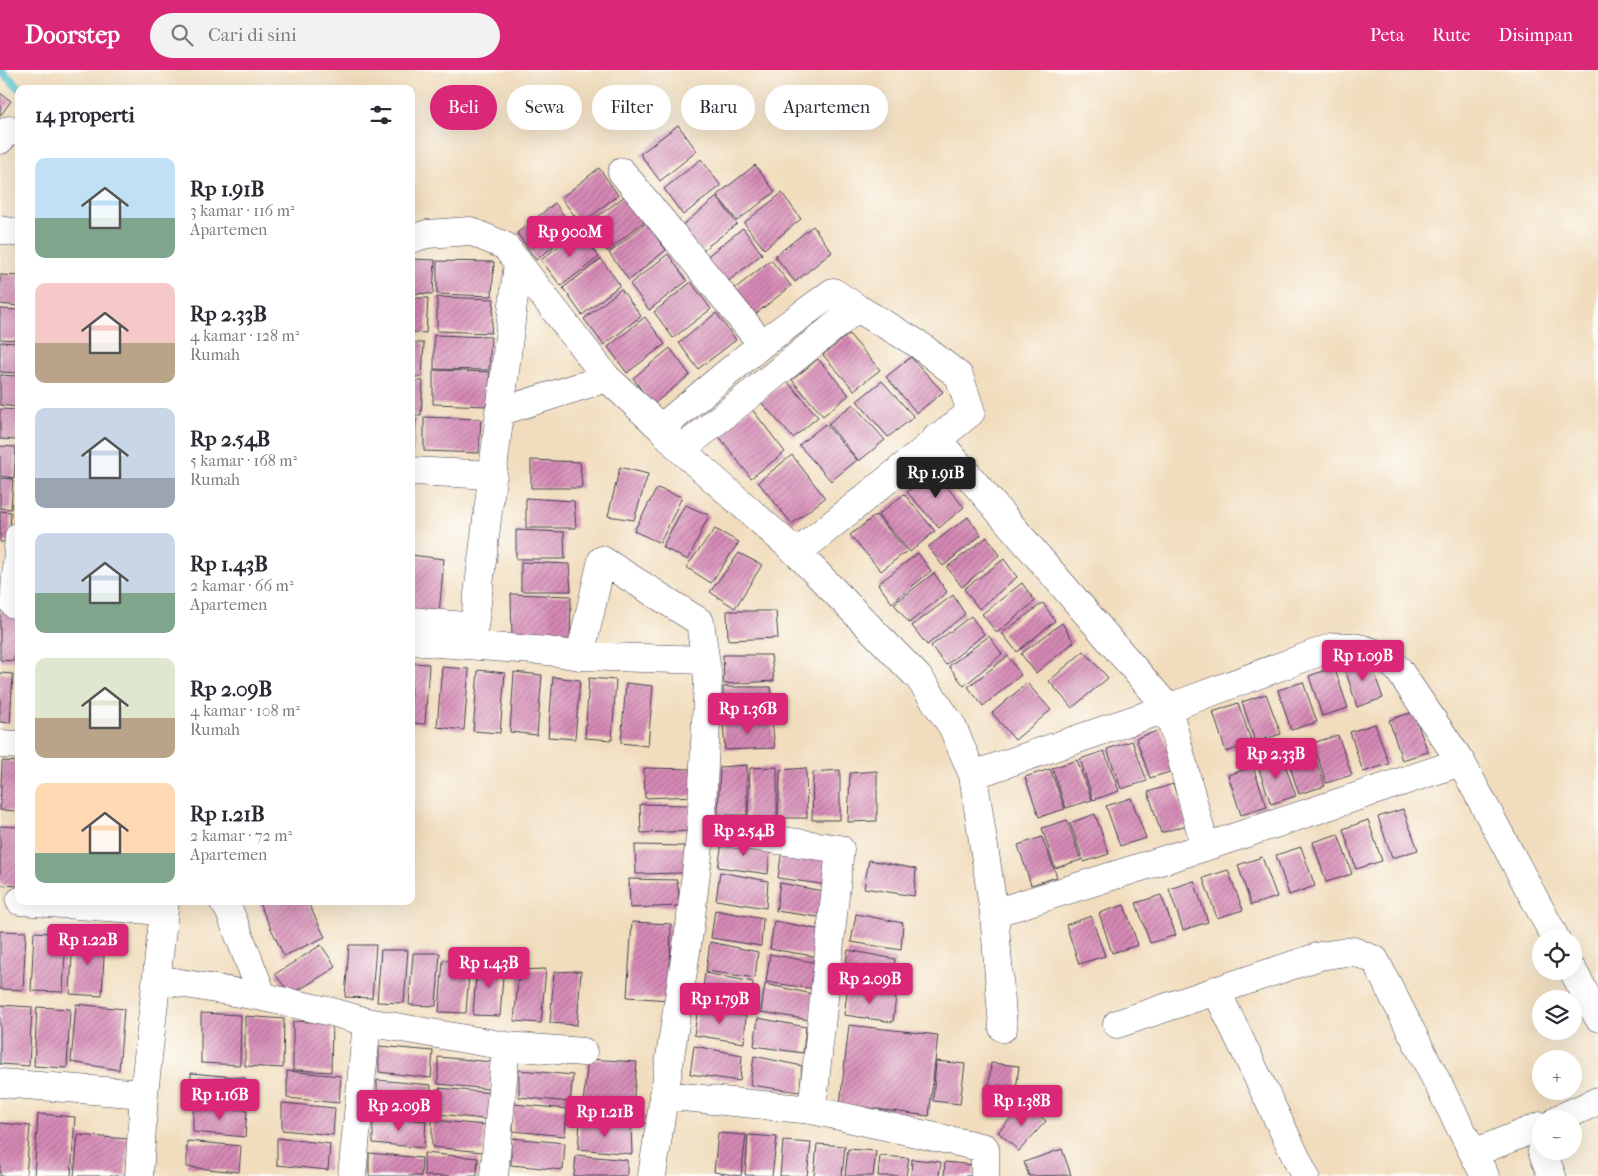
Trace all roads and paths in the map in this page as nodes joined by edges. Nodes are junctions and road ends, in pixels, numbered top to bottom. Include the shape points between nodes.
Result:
1 (622, 172) dead end
2 (0, 230) edge
3 (15, 232) edge
4 (415, 238) edge
5 (518, 263) junction
6 (857, 308) junction
7 (762, 344) junction
8 (607, 378) junction
9 (499, 412) junction
10 (661, 428) junction
11 (936, 438) junction
12 (681, 450) junction
13 (415, 471) edge
14 (493, 476) junction
15 (797, 552) junction
16 (15, 564) edge
17 (11, 593) edge
18 (415, 621) edge
19 (415, 641) edge
20 (580, 656) junction
21 (705, 660) junction
22 (1168, 708) junction
23 (0, 744) edge
24 (15, 746) edge
25 (1461, 762) junction
26 (973, 775) junction
27 (701, 829) junction
28 (1205, 847) junction
29 (0, 900) edge
30 (15, 901) edge
31 (135, 905) edge
32 (226, 905) edge
33 (164, 906) edge
34 (994, 913) junction
35 (1551, 930) edge
36 (158, 979) junction
37 (1578, 980) edge
38 (1216, 990) junction
39 (263, 997) junction
40 (1598, 1018) edge
41 (367, 1022) junction
42 (1116, 1024) dead end
43 (1003, 1028) dead end
44 (506, 1046) junction
45 (583, 1052) dead end
46 (0, 1083) edge
47 (144, 1094) junction
48 (663, 1095) junction
49 (1598, 1101) edge
50 (812, 1110) junction
51 (1582, 1111) edge
52 (1532, 1140) edge
53 (1548, 1160) edge
54 (1480, 1164) edge
55 (139, 1176) edge
56 (352, 1176) edge
57 (494, 1176) edge
58 (652, 1176) edge
59 (985, 1176) edge
60 (1305, 1176) edge
61 (1552, 1176) edge

1 - 7 street
2 - 3 street
4 - 5 street via 470,230 505,246
5 - 8 street
5 - 9 street
6 - 7 street via 833,292
6 - 11 street via 918,344 959,376 971,412
6 - 12 street
7 - 10 street
8 - 9 street
8 - 10 street
9 - 14 street
10 - 12 street
11 - 15 street
11 - 22 street
12 - 15 street
13 - 14 street
14 - 18 street via 474,627
15 - 26 street via 919,678 952,726
16 - 17 street
19 - 20 street
20 - 21 street
20 - 21 street via 602,560 700,622
21 - 27 street via 708,679
22 - 25 street via 1333,648 1360,648 1388,660 1398,669
22 - 26 street
22 - 28 street
23 - 24 street
25 - 28 street
25 - 35 street
26 - 34 street
27 - 48 street via 690,925
27 - 50 street via 840,849
28 - 34 street
29 - 30 street
31 - 33 street
32 - 39 street
33 - 36 street
34 - 43 street
36 - 39 street
36 - 47 street
37 - 40 street
38 - 42 street
38 - 54 street via 1320,956 1353,951 1375,960
38 - 60 street
39 - 41 street
41 - 44 street
41 - 56 street
44 - 45 street
44 - 57 street
46 - 47 street
47 - 55 street
48 - 50 street
48 - 58 street
49 - 51 street
50 - 59 street via 985,1148
52 - 54 street
53 - 61 street

